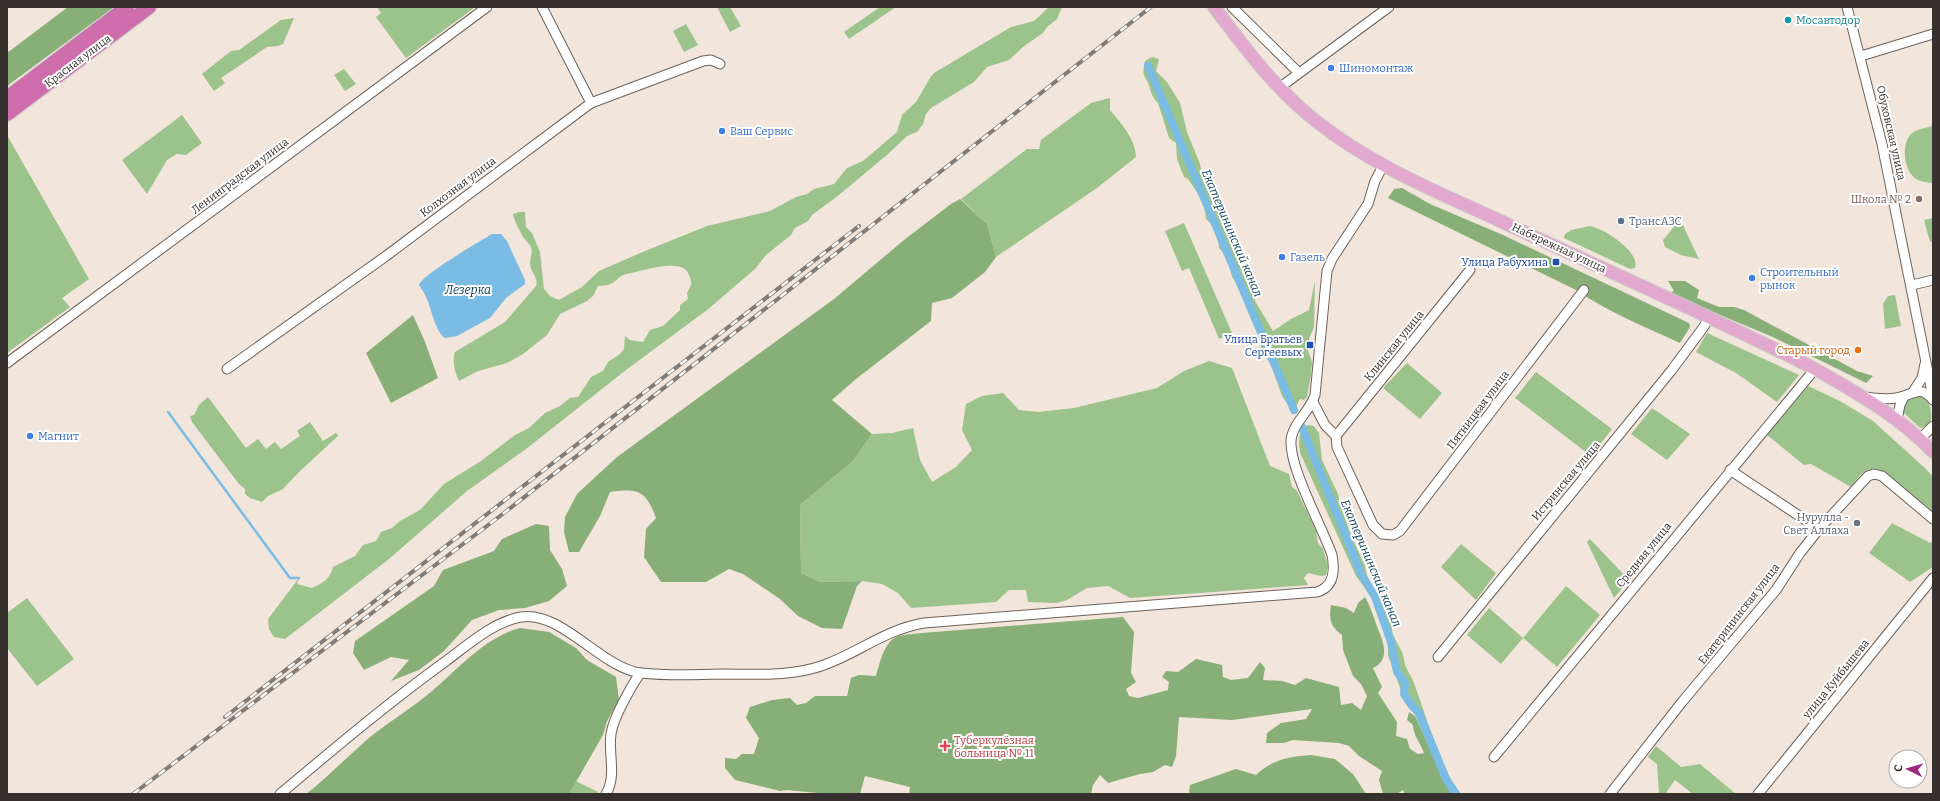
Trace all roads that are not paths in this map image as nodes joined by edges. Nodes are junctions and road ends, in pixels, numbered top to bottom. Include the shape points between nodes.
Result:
1 (127, 7) edge
2 (149, 7) edge
3 (487, 7) edge
4 (542, 7) edge
5 (1214, 7) edge
6 (1232, 7) edge
7 (1389, 7) edge
8 (1848, 7) edge
9 (1933, 34) edge
10 (1861, 56) junction
11 (720, 64) dead end
12 (1298, 72) junction
13 (1279, 88) junction
14 (7, 98) edge
15 (591, 103) junction
16 (7, 114) edge
17 (1384, 164) junction
18 (1470, 270) dead end
19 (1933, 280) edge
20 (1912, 285) junction
21 (1584, 290) dead end
22 (1708, 318) junction
23 (1926, 358) junction
24 (7, 363) edge
25 (227, 369) dead end
26 (1815, 369) junction
27 (1913, 392) junction
28 (1865, 397) junction
29 (1904, 397) junction
30 (1933, 399) edge
31 (1313, 402) junction
32 (1896, 419) junction
33 (1933, 426) edge
34 (1336, 436) junction
35 (1920, 439) junction
36 (1933, 452) edge
37 (1730, 470) junction
38 (1933, 519) edge
39 (1819, 529) junction
40 (1933, 578) edge
41 (1438, 657) dead end
42 (640, 673) junction
43 (1494, 757) dead end
44 (280, 794) edge
45 (606, 794) edge
46 (1610, 794) edge
47 (1758, 794) edge

1 - 14 highway, Красная улица
2 - 16 highway, Красная улица
3 - 24 street, Ленинградская улица
4 - 15 street
5 - 13 main road, Набережная улица
6 - 12 street
7 - 12 street
8 - 10 street, Обуховская улица
9 - 10 street
10 - 20 street, Обуховская улица via 1882,144 1906,269
11 - 15 street, Колхозная улица via 711,60 703,61
12 - 13 street
13 - 17 main road, Набережная улица via 1321,125
15 - 25 street, Колхозная улица via 386,256
17 - 22 main road, Набережная улица via 1474,209
17 - 31 street via 1375,181 1368,204 1327,271
18 - 34 street, Клинская улица
19 - 20 street
20 - 23 street, Обуховская улица
21 - 34 street, Пятницкая улица via 1400,531 1394,535 1386,536 1373,525 1337,447
22 - 26 main road, Набережная улица
22 - 41 street, Истринская улица via 1671,371
23 - 27 street via 1922,378
23 - 30 street, Обуховская улица
26 - 28 main road, Набережная улица
26 - 37 street, Средняя улица
27 - 29 street
27 - 30 street via 1926,393
28 - 29 street
28 - 32 main road, Набережная улица
29 - 32 street
31 - 34 street via 1325,425
31 - 42 street via 1296,426 1290,444 1294,464 1333,560 1333,575 1325,590 924,623 896,630 830,663 795,672 689,675
32 - 35 main road, Набережная улица
33 - 35 street
35 - 36 main road, Набережная улица
37 - 39 street
37 - 43 street, Средняя улица
38 - 39 street, Екатерининская улица via 1882,476 1874,474 1868,476
39 - 46 street, Екатерининская улица via 1771,596 1682,702
40 - 47 street, улица Куйбышева
42 - 44 street via 623,668 559,626 540,618 523,616 503,622 391,701
42 - 45 street via 613,724 610,745 611,782

